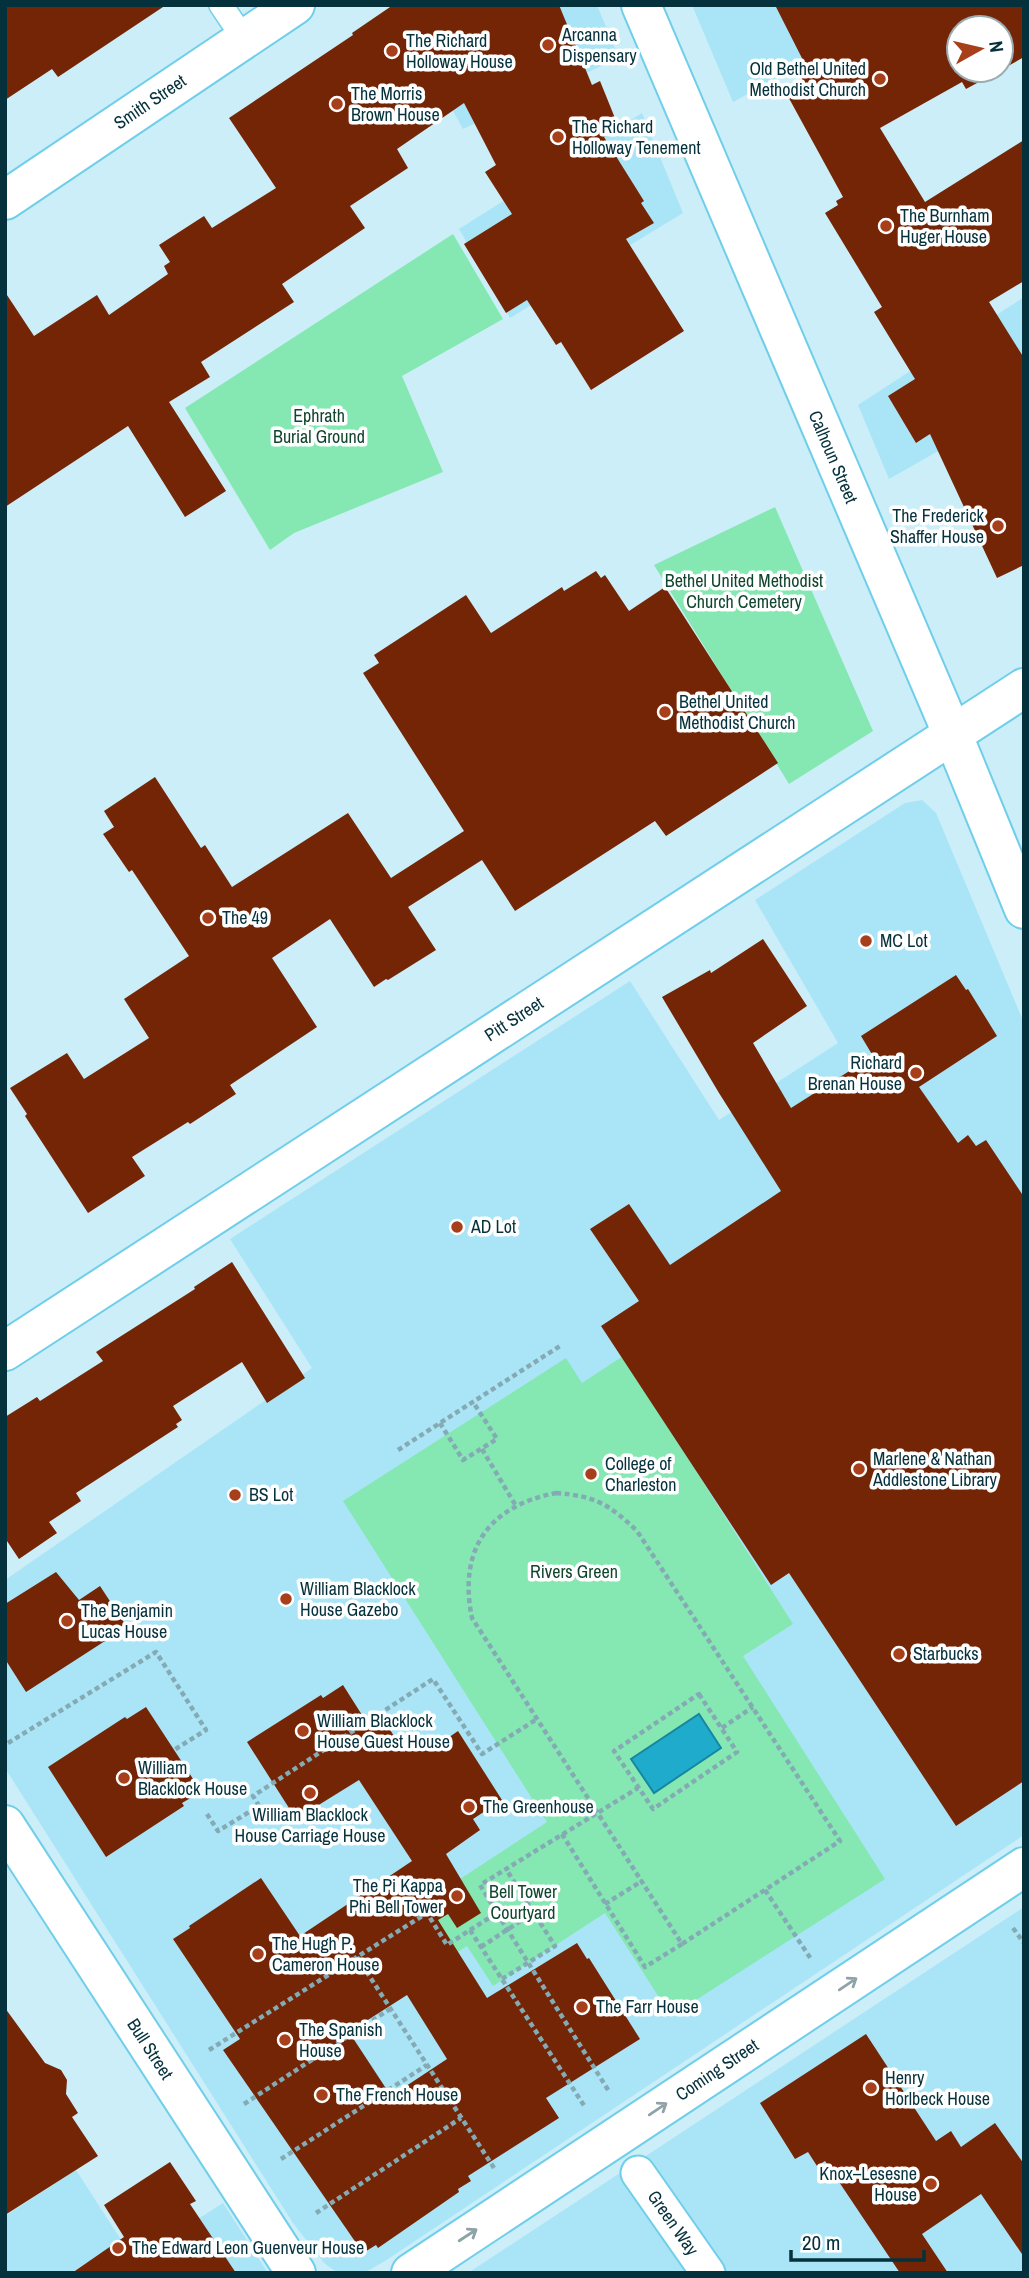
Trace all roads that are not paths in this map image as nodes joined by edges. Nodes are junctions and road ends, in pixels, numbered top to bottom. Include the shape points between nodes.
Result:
1 (220, 5) edge
2 (295, 5) edge
3 (641, 5) edge
4 (244, 39) junction
5 (5, 200) edge
6 (1024, 688) edge
7 (952, 733) junction
8 (1024, 909) edge
9 (5, 1351) edge
10 (5, 1825) edge
11 (1024, 1867) edge
12 (638, 2173) dead end
13 (296, 2273) edge
14 (411, 2273) edge
15 (708, 2273) edge

1 - 4 lane
2 - 4 street, Smith Street
3 - 7 street, Calhoun Street
4 - 5 street, Smith Street
6 - 7 street, Pitt Street
7 - 8 street, Calhoun Street
7 - 9 street, Pitt Street
10 - 13 street, Bull Street
14 -> 11 street, Coming Street
12 - 15 street, Green Way

